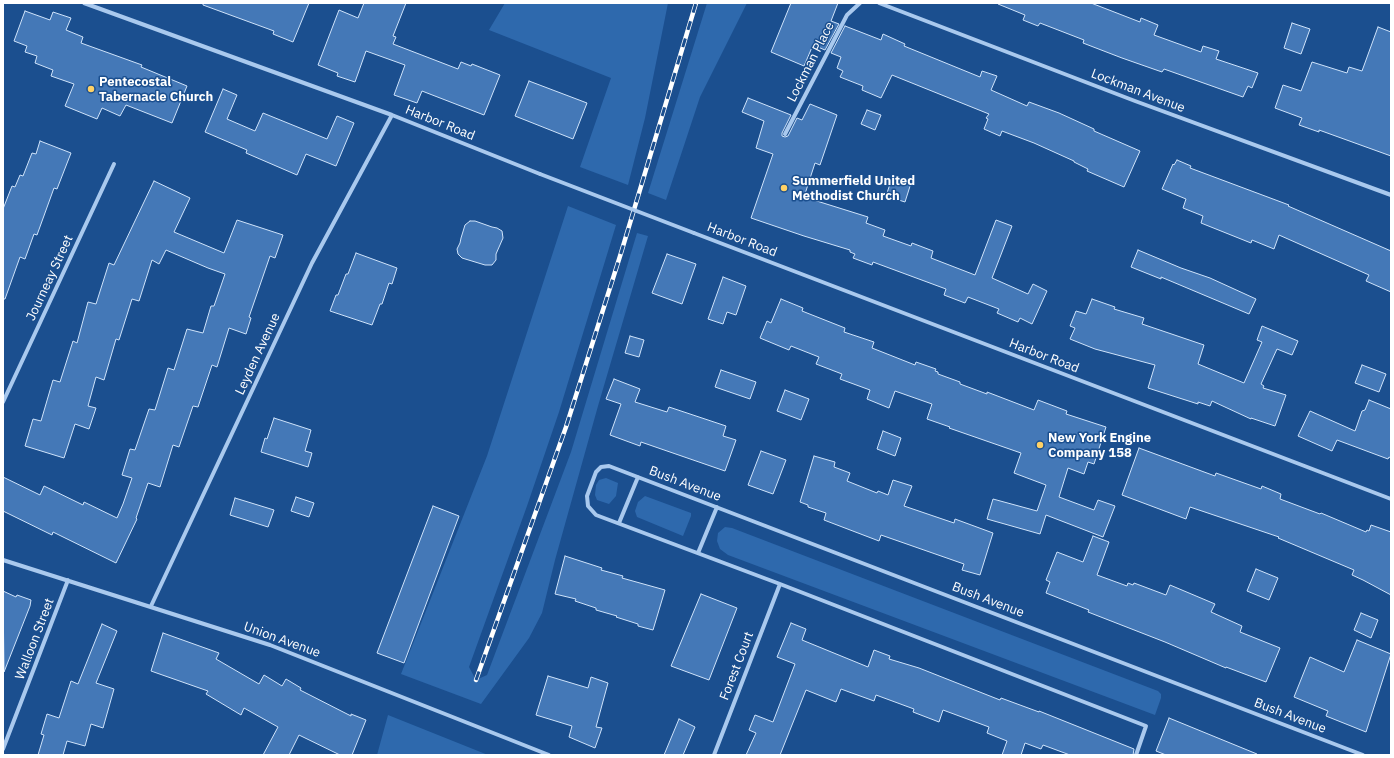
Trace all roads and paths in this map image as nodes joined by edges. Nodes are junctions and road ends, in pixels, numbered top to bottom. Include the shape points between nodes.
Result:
1 (84, 3) edge
2 (860, 3) edge
3 (880, 3) edge
4 (392, 115) junction
5 (785, 134) dead end
6 (114, 164) dead end
7 (1391, 195) edge
8 (3, 402) edge
9 (638, 477) junction
10 (1391, 499) edge
11 (717, 507) junction
12 (619, 524) junction
13 (698, 553) junction
14 (3, 560) edge
15 (68, 580) junction
16 (780, 584) junction
17 (151, 606) junction
18 (3, 749) edge
19 (549, 755) edge
20 (714, 755) edge
21 (1136, 755) edge
22 (1364, 755) edge

1 - 4 street, Harbor Road
2 - 5 street, Lockman Place via 847,15
3 - 7 street, Lockman Avenue via 1135,101
4 - 10 street, Harbor Road, bridge
4 - 17 street, Leyden Avenue via 312,263
6 - 8 street, Journeay Street
9 - 11 street, Bush Avenue
9 - 12 street
9 - 12 street, Bush Avenue via 609,466 601,467 592,479 587,496 588,506 596,515
11 - 13 street
11 - 22 street, Bush Avenue
12 - 13 street, Bush Avenue
13 - 16 street, Bush Avenue
14 - 15 street, Union Avenue
15 - 17 street, Union Avenue
15 - 18 street, Walloon Street
16 - 20 street, Forest Court
16 - 21 street, Bush Avenue via 1146,726
17 - 19 street, Union Avenue via 270,645

